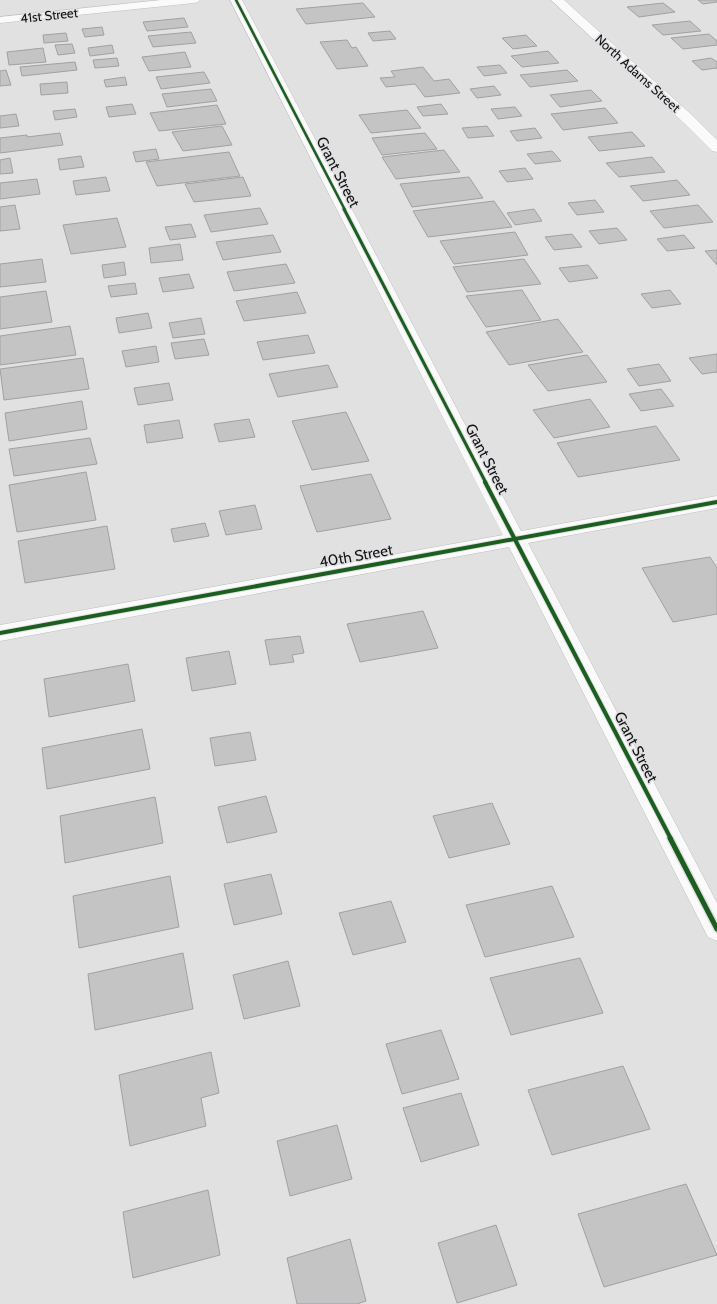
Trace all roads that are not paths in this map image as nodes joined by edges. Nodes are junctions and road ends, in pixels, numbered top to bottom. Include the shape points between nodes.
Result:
1 (194, 0) edge
2 (236, 0) edge
3 (557, 0) edge
4 (0, 20) edge
5 (717, 148) edge
6 (717, 502) edge
7 (514, 539) junction
8 (0, 633) edge
9 (717, 930) edge

1 - 4 street, 41st Street
2 - 7 street, Grant Street
3 - 5 street, North Adams Street
6 - 7 street, 40th Street
7 - 8 street, 40th Street
7 - 9 street, Grant Street

